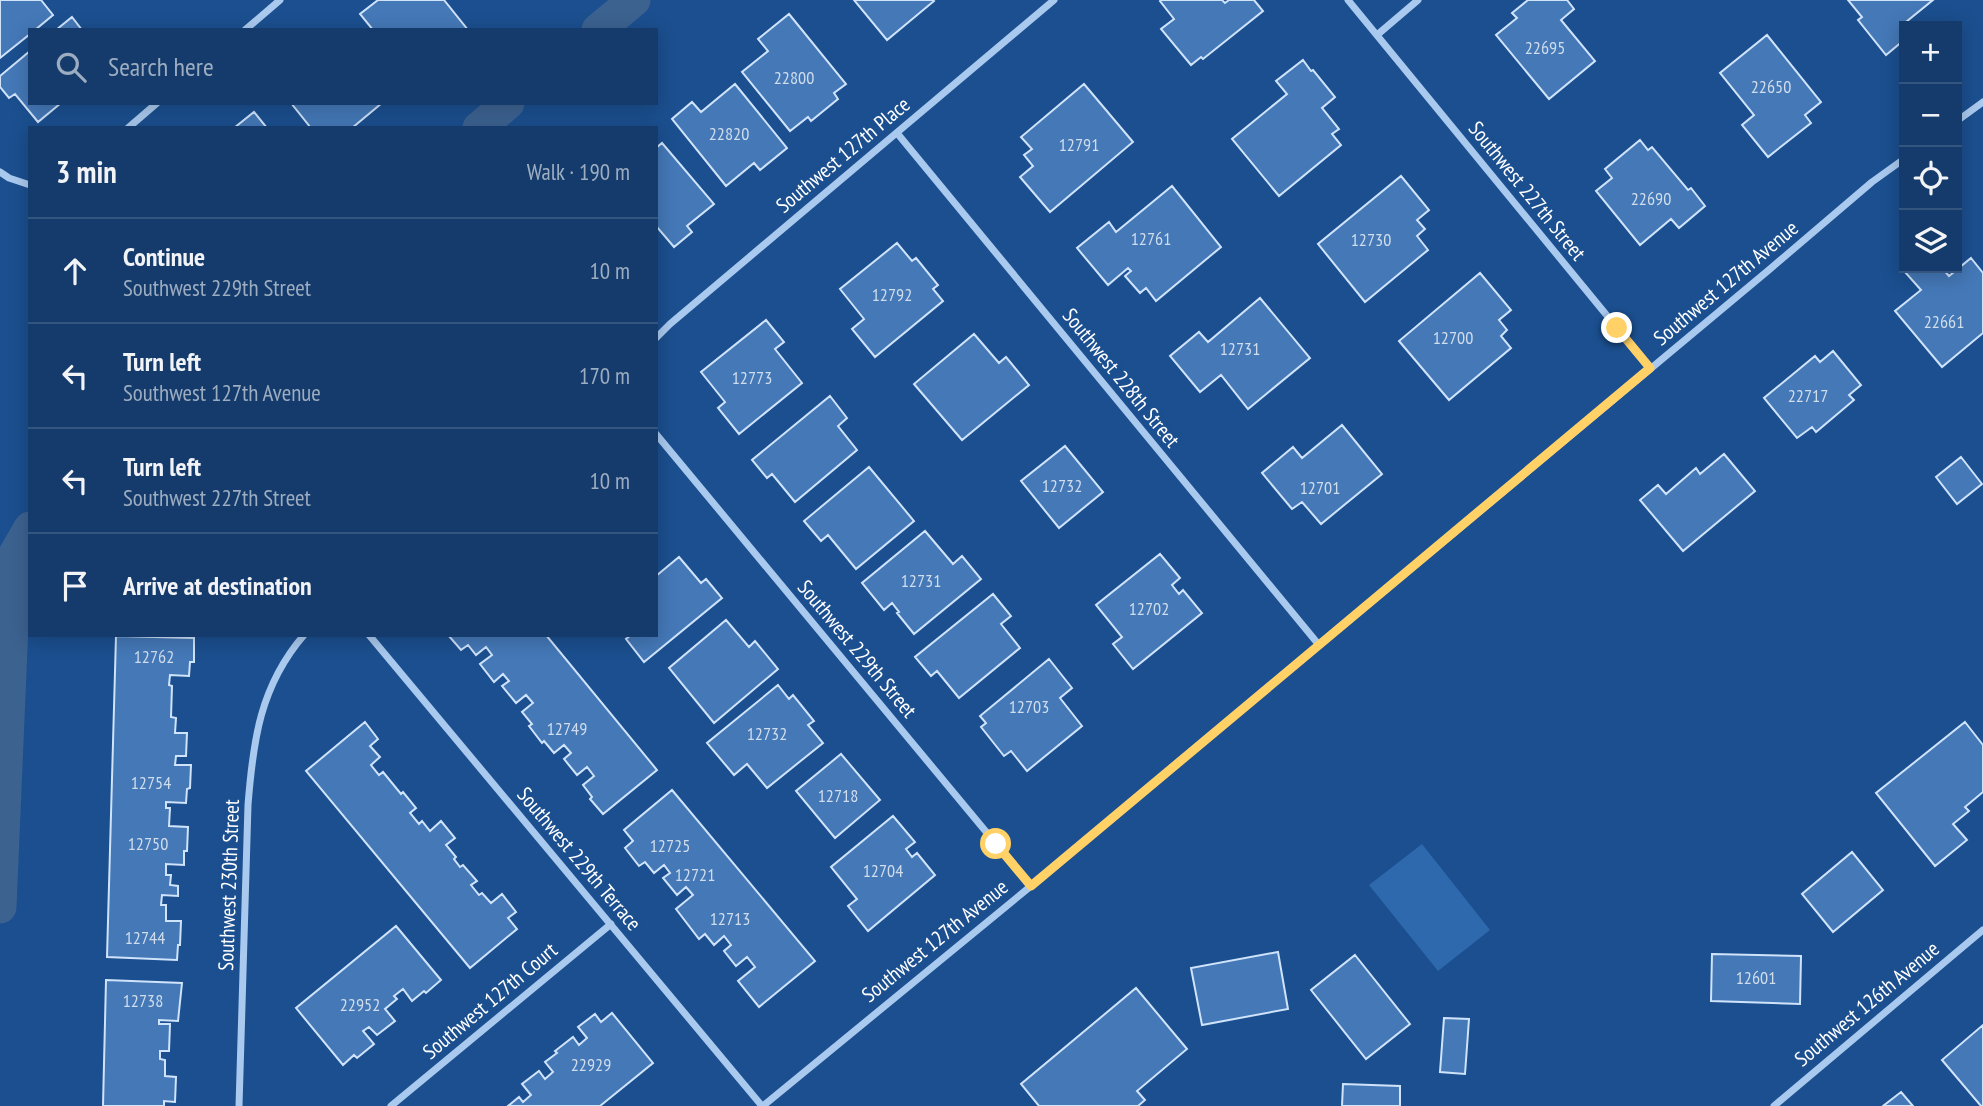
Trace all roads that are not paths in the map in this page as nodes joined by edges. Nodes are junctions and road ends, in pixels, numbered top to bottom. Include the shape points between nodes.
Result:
1 (280, 0) edge
2 (1054, 0) edge
3 (1348, 0) edge
4 (1418, 0) edge
5 (247, 28) edge
6 (1377, 35) junction
7 (1983, 103) edge
8 (155, 105) edge
9 (1962, 118) edge
10 (130, 126) edge
11 (897, 133) junction
12 (1899, 163) edge
13 (0, 172) edge
14 (28, 184) edge
15 (658, 336) edge
16 (1650, 368) junction
17 (658, 436) edge
18 (302, 637) edge
19 (371, 637) edge
20 (1319, 646) junction
21 (1031, 886) junction
22 (611, 924) junction
23 (1983, 930) edge
24 (239, 1106) edge
25 (391, 1106) edge
26 (762, 1106) edge
27 (1774, 1106) edge

1 - 5 street
2 - 11 street, Southwest 127th Place
3 - 6 street
4 - 6 street
6 - 16 street, Southwest 227th Street
7 - 9 street
8 - 10 street
11 - 15 street, Southwest 127th Place
11 - 20 street, Southwest 228th Street
12 - 16 street, Southwest 127th Avenue
13 - 14 street
16 - 20 street, Southwest 127th Avenue
17 - 21 street, Southwest 229th Street
18 - 24 street, Southwest 230th Street via 279,671 263,707 251,764
19 - 22 street, Southwest 229th Terrace
20 - 21 street, Southwest 127th Avenue
21 - 26 street, Southwest 127th Avenue
22 - 25 street, Southwest 127th Court
22 - 26 street, Southwest 229th Terrace
23 - 27 street, Southwest 126th Avenue

